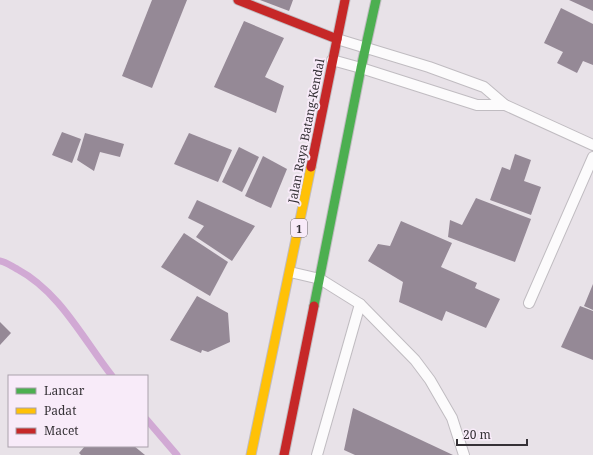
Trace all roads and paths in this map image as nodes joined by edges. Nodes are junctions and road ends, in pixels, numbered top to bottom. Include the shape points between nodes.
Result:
1 (238, 0) edge
2 (345, 0) edge
3 (376, 0) edge
4 (337, 39) junction
5 (366, 47) junction
6 (332, 60) junction
7 (361, 68) junction
8 (505, 105) junction
9 (593, 145) edge
10 (593, 157) edge
11 (290, 272) junction
12 (320, 279) junction
13 (529, 303) dead end
14 (360, 304) junction
15 (251, 455) edge
16 (284, 455) edge
17 (316, 455) edge
18 (464, 455) edge

1 - 4 main road
2 - 4 main road, Jalan Raya Batang-Kendal / 1
3 - 5 main road
4 - 5 lane
4 - 6 main road, Jalan Raya Batang-Kendal / 1
5 - 7 main road
5 - 8 lane via 484,87
6 - 7 lane
6 - 11 main road, Jalan Raya Batang-Kendal / 1
7 - 8 lane via 477,106
7 - 12 main road
8 - 9 lane
10 - 13 lane
11 - 12 lane
11 - 15 main road, Jalan Raya Batang-Kendal / 1
12 - 14 lane
12 - 16 main road
14 - 17 lane
14 - 18 lane via 415,360 430,380 452,418

